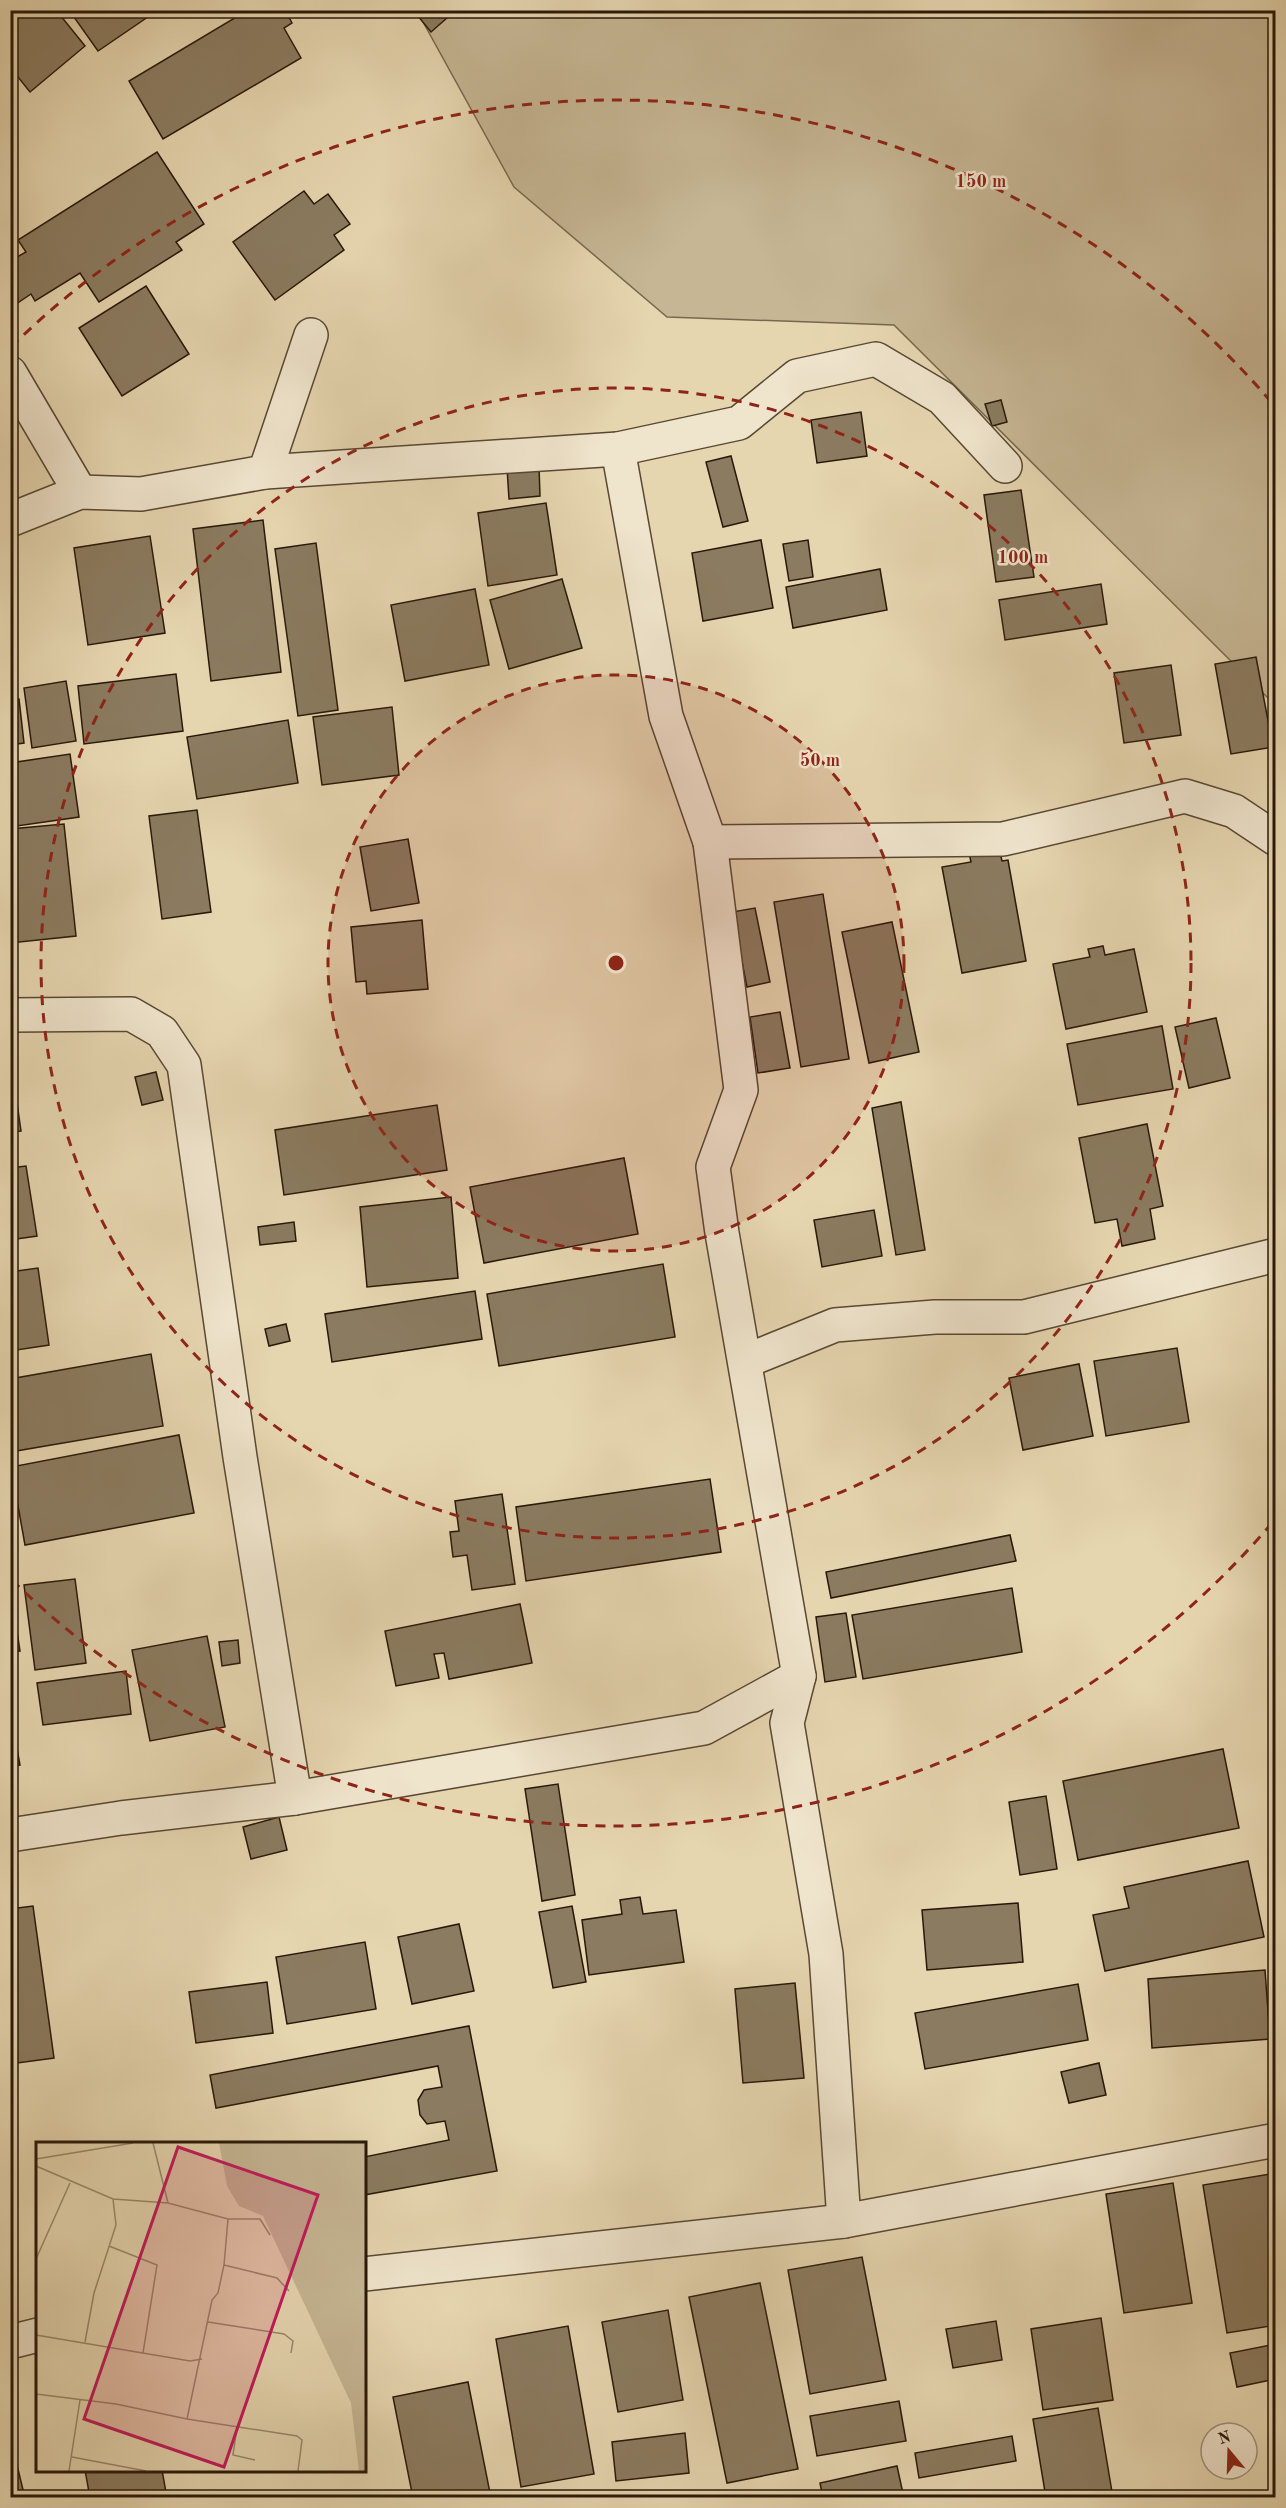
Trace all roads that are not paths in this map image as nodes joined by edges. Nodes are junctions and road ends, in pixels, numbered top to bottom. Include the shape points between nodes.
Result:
1 (311, 335) dead end
2 (10, 373) edge
3 (618, 449) junction
4 (1005, 466) dead end
5 (265, 472) junction
6 (80, 492) junction
7 (10, 520) edge
8 (1275, 839) edge
9 (710, 842) junction
10 (10, 1015) edge
11 (1275, 1255) edge
12 (746, 1361) junction
13 (799, 1676) junction
14 (296, 1798) junction
15 (10, 1836) edge
16 (1275, 2140) edge
17 (844, 2221) junction
18 (366, 2274) edge
19 (36, 2336) edge
20 (10, 2342) edge

1 - 5 street
2 - 6 street
3 - 4 street via 739,423 797,376 876,359 942,398
3 - 5 street
3 - 9 street via 666,716
5 - 6 street via 141,494
6 - 7 street
8 - 9 street via 1234,811 1185,796 1003,838
9 - 12 street via 741,1090 713,1167
10 - 14 street via 131,1014 162,1032 184,1065 240,1457
11 - 12 street via 1024,1317 935,1317 835,1325
12 - 13 street
13 - 14 street via 704,1728
13 - 17 street via 787,1723 826,1953
14 - 15 street via 121,1818
16 - 17 street
17 - 18 street
19 - 20 street

